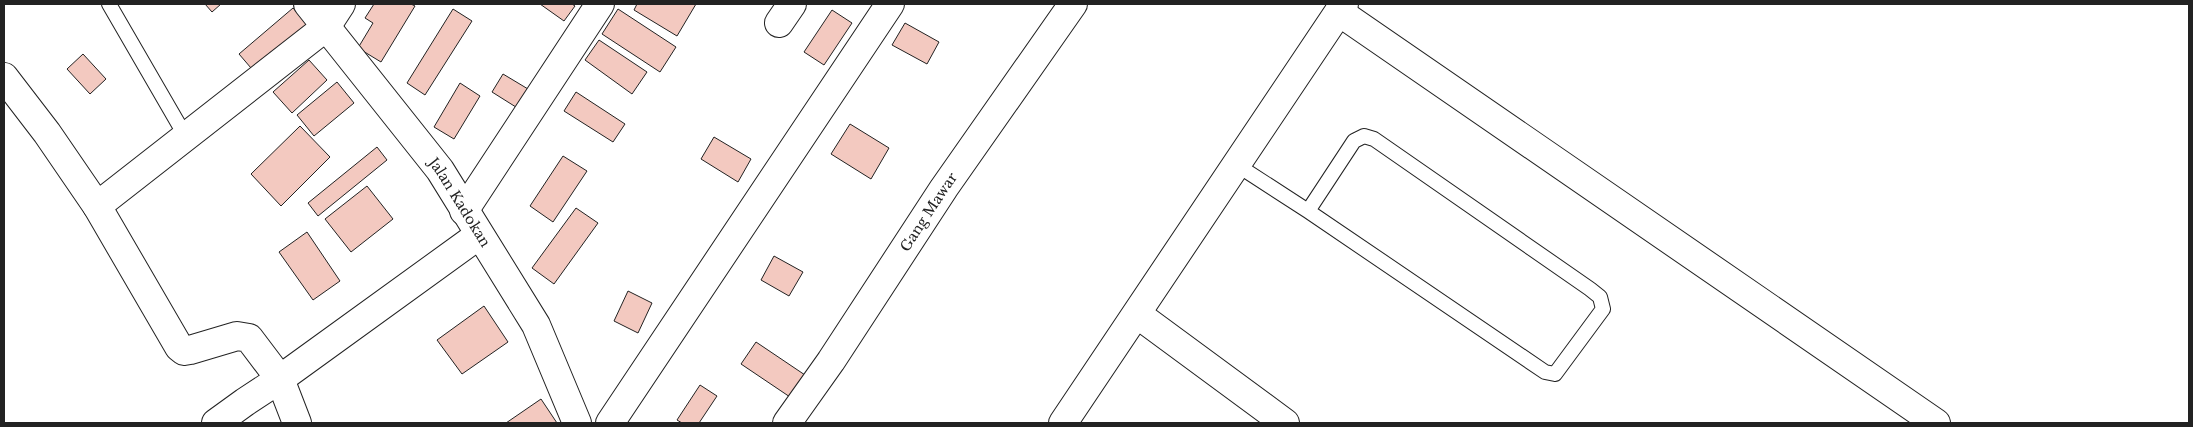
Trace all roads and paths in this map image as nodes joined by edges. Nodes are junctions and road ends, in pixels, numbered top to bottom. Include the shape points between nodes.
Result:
1 (109, 4) edge
2 (308, 4) edge
3 (342, 4) edge
4 (600, 4) edge
5 (890, 4) edge
6 (1073, 4) edge
7 (1342, 8) edge
8 (326, 27) junction
9 (4, 77) edge
10 (186, 137) junction
11 (1237, 165) junction
12 (97, 206) junction
13 (464, 211) junction
14 (1308, 211) junction
15 (479, 235) junction
16 (1138, 314) junction
17 (280, 379) junction
18 (216, 423) edge
19 (297, 423) edge
20 (577, 423) edge
21 (610, 423) edge
22 (787, 423) edge
23 (1063, 423) edge
24 (1285, 423) edge
25 (1936, 423) edge

1 - 10 lane
2 - 8 street, Jalan Kadokan
3 - 8 street
4 - 13 street
5 - 21 street
6 - 22 street, Gang Mawar via 944,188
7 - 11 street
7 - 25 street
8 - 10 street
8 - 13 street, Jalan Kadokan via 440,170
9 - 12 street
10 - 12 street
11 - 14 lane
11 - 16 street
12 - 17 street via 179,347 190,350 237,336 249,338
13 - 15 street, Jalan Kadokan
14 - 14 lane via 1354,142 1364,136 1374,139 1590,288 1600,297 1603,309 1555,374 1545,372
15 - 17 street
15 - 20 street, Jalan Kadokan via 536,325
16 - 23 street
16 - 24 street
17 - 18 street
17 - 19 street

